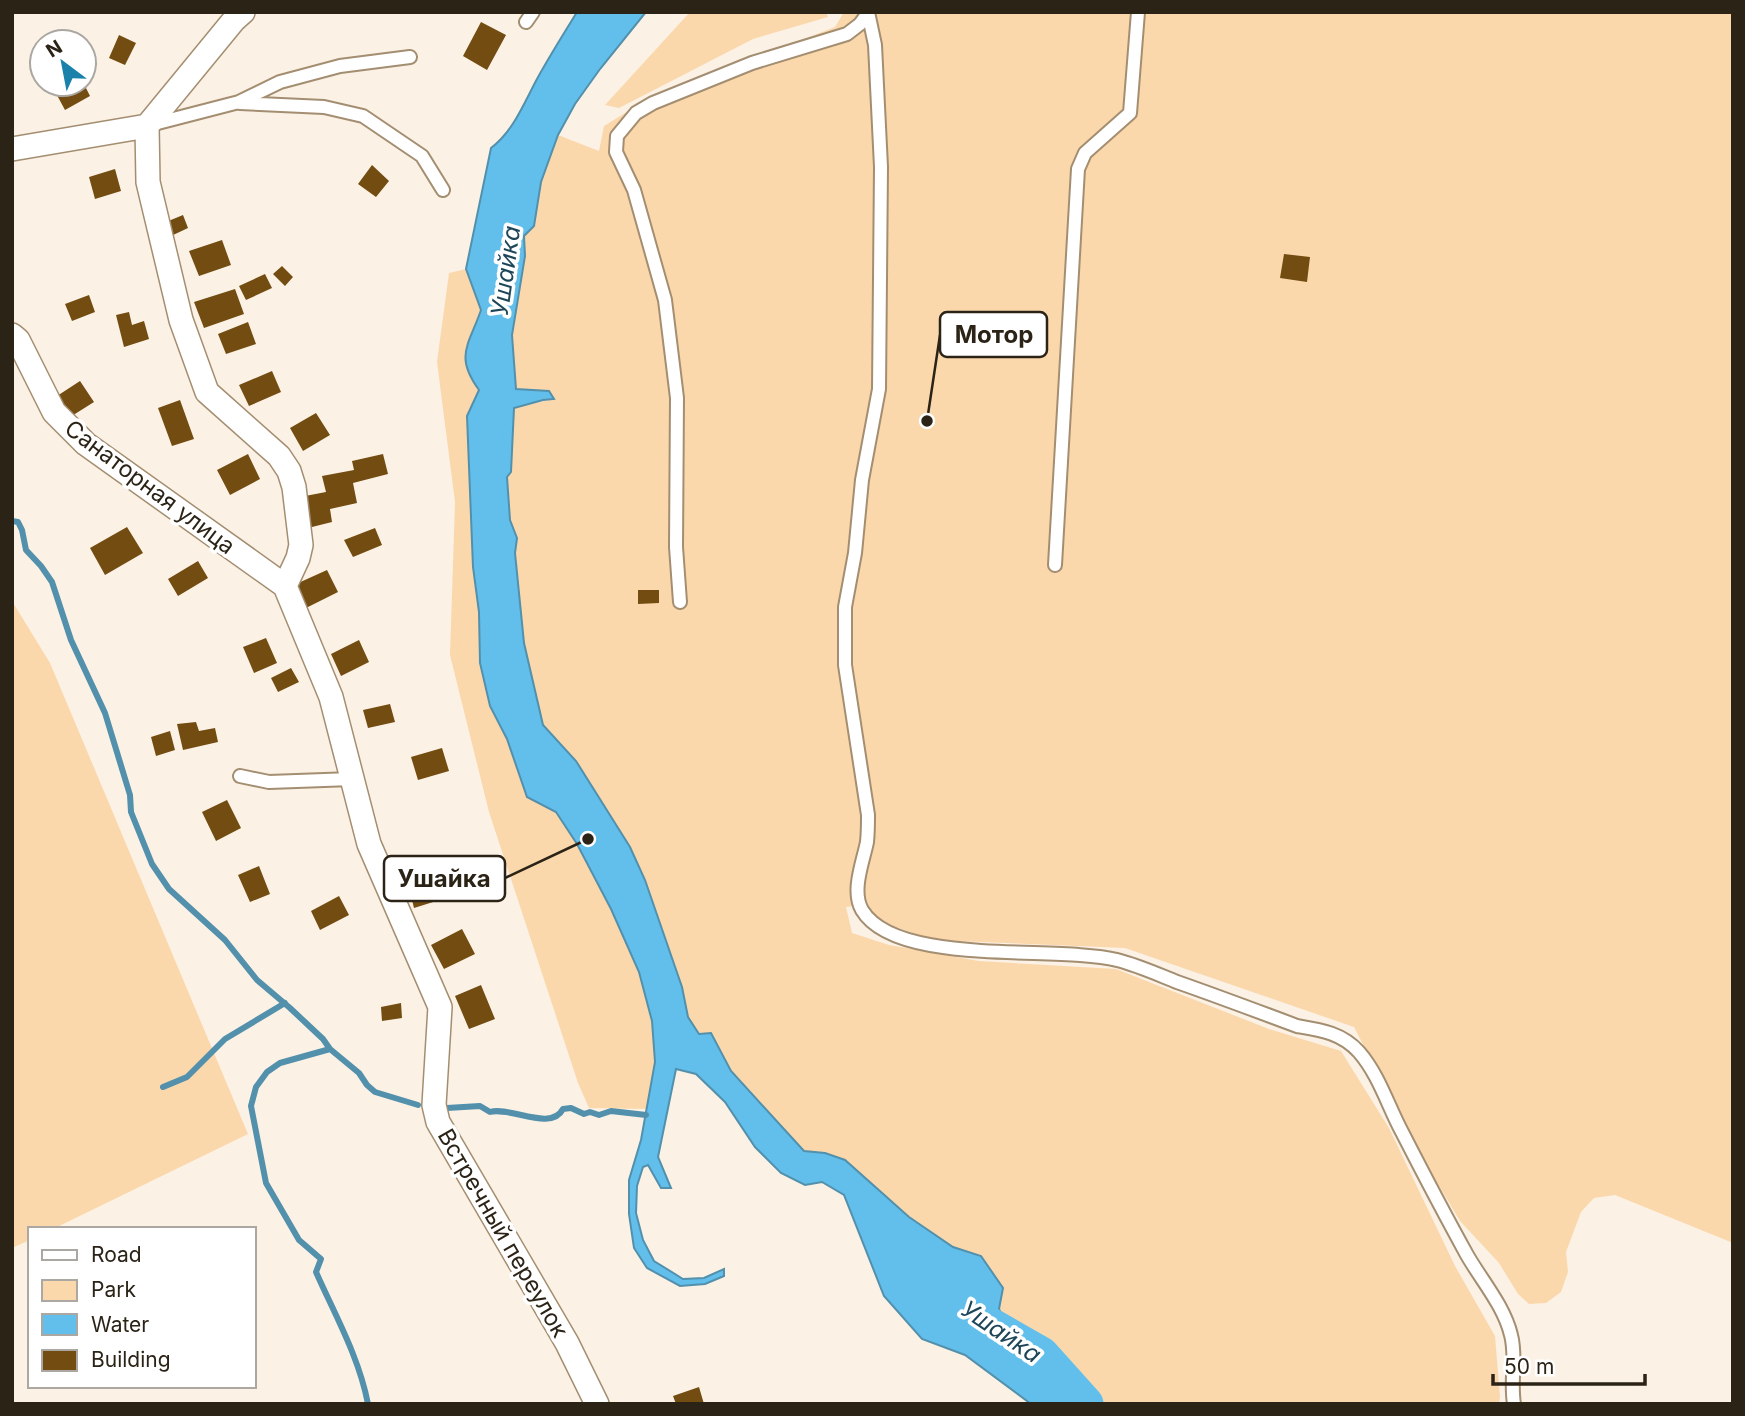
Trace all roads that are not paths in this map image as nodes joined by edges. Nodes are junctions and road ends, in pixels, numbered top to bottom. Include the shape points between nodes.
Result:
1 (243, 12) edge
2 (1138, 12) edge
3 (868, 13) edge
4 (410, 57) dead end
5 (239, 103) junction
6 (146, 126) junction
7 (12, 149) edge
8 (443, 190) dead end
9 (12, 335) edge
10 (1055, 565) dead end
11 (285, 586) junction
12 (680, 602) dead end
13 (240, 776) dead end
14 (352, 779) junction
15 (597, 1404) edge
16 (1514, 1404) edge

1 - 6 street
2 - 10 lane via 1130,113 1085,153 1079,169
3 - 12 lane via 847,34 752,63 653,103 636,113 617,136 616,152 634,190 665,300 677,398
3 - 16 lane via 875,45 881,167 879,389 845,607 845,665 868,816 858,885 860,908 876,927 932,944 1116,959 1297,1026 1345,1039 1372,1070 1505,1319 1512,1341
4 - 5 lane via 340,66 280,82
5 - 6 lane
5 - 8 lane via 324,107 363,116 422,156
6 - 7 street
6 - 11 street via 148,182 181,320 207,392 279,456 294,487 301,545
9 - 11 street, Санаторная улица via 54,412 69,429
11 - 14 street, Встречный переулок via 331,697
13 - 14 lane via 269,782
14 - 15 street, Встречный переулок via 369,844 440,1007 434,1105 438,1122 567,1343

